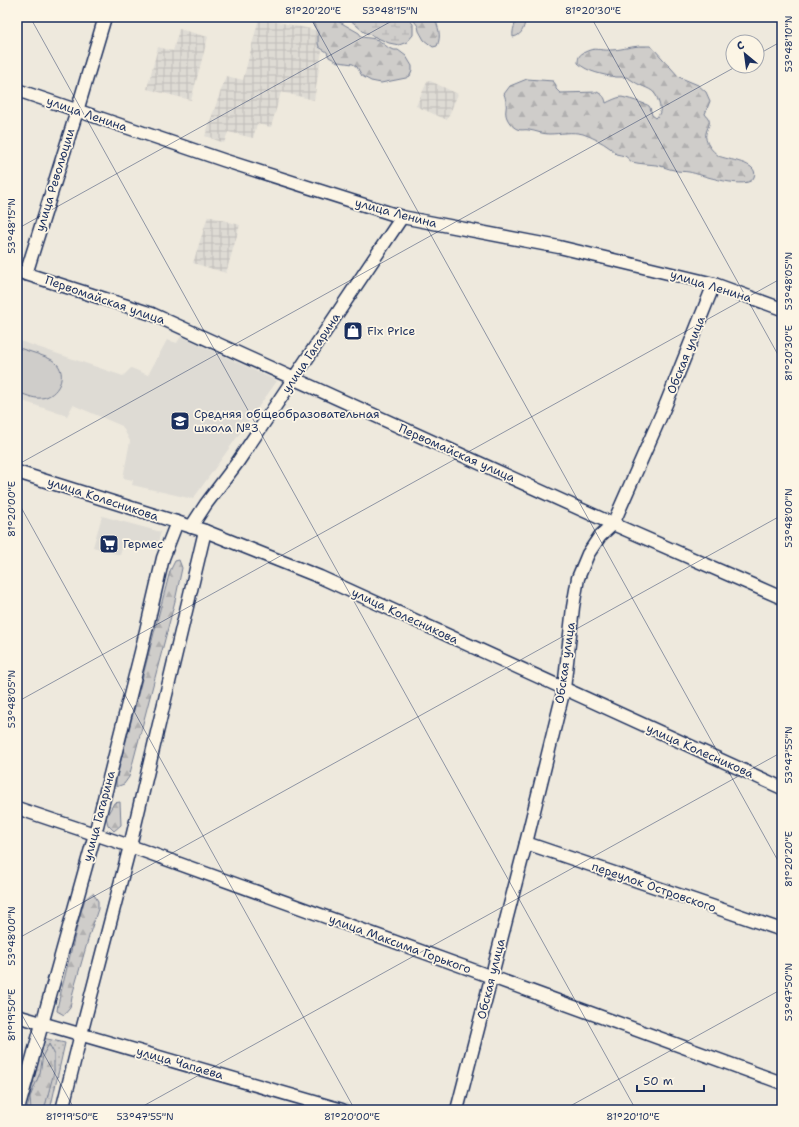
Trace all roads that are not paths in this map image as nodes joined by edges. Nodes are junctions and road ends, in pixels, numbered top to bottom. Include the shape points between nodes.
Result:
1 (105, 17) edge
2 (17, 90) edge
3 (77, 111) junction
4 (402, 217) junction
5 (21, 273) edge
6 (714, 284) junction
7 (782, 309) edge
8 (294, 379) junction
9 (17, 472) edge
10 (177, 522) junction
11 (613, 524) junction
12 (191, 527) junction
13 (205, 531) junction
14 (782, 598) edge
15 (564, 689) junction
16 (782, 788) edge
17 (17, 808) edge
18 (95, 834) junction
19 (526, 843) junction
20 (130, 846) junction
21 (782, 930) edge
22 (492, 977) junction
23 (17, 1016) edge
24 (43, 1023) junction
25 (81, 1034) junction
26 (782, 1083) edge
27 (18, 1110) edge
28 (62, 1110) edge
29 (342, 1110) edge
30 (457, 1110) edge

1 - 3 street, улица Революции
2 - 3 street, улица Ленина
3 - 4 street, улица Ленина
3 - 5 street, улица Революции
4 - 6 street, улица Ленина via 559,247
4 - 8 street, улица Гагарина
5 - 8 street, Первомайская улица via 152,314
6 - 7 street, улица Ленина
6 - 11 street, Обская улица via 666,404
8 - 11 street, Первомайская улица
8 - 12 street, улица Гагарина
9 - 10 street, улица Колесникова
10 - 12 street, улица Колесникова
10 - 18 street, улица Гагарина via 163,558
11 - 14 street, Первомайская улица
11 - 15 street, Обская улица via 600,536 588,554 578,578
12 - 13 street, улица Колесникова
13 - 15 street, улица Колесникова via 320,577
13 - 20 street
15 - 16 street, улица Колесникова
15 - 19 street, Обская улица
17 - 18 street, улица Максима Горького
18 - 20 street, улица Максима Горького
18 - 24 street, улица Гагарина
19 - 21 street, переулок Островского
19 - 22 street, Обская улица
20 - 22 street, улица Максима Горького
20 - 25 street
22 - 26 street, улица Максима Горького
22 - 30 street, Обская улица
23 - 24 street, улица Чапаева
24 - 25 street, улица Чапаева
24 - 27 street, улица Гагарина
25 - 28 street
25 - 29 street, улица Чапаева

